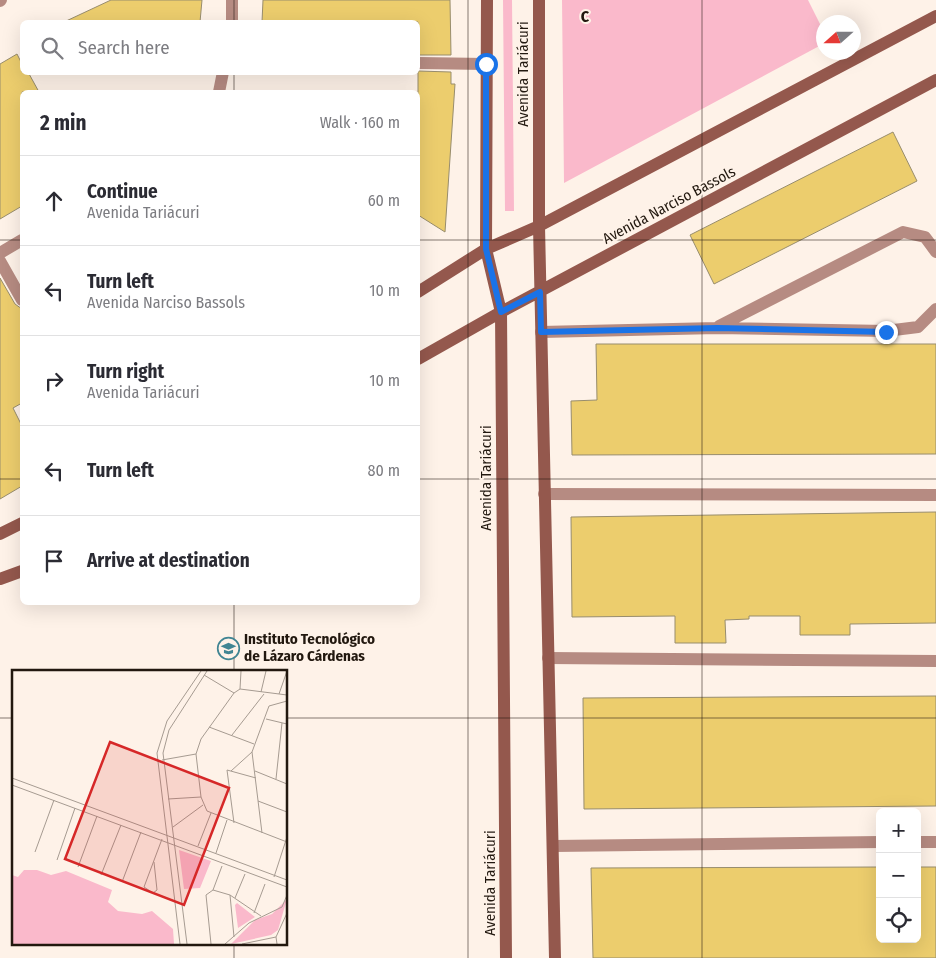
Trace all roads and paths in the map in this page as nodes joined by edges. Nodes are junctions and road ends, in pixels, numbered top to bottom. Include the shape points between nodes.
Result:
1 (232, 0) edge
2 (487, 0) edge
3 (539, 0) edge
4 (936, 16) edge
5 (232, 20) edge
6 (420, 63) edge
7 (486, 64) junction
8 (222, 75) edge
9 (936, 80) edge
10 (219, 90) edge
11 (539, 226) junction
12 (20, 241) edge
13 (486, 249) junction
14 (936, 252) edge
15 (0, 253) edge
16 (0, 261) edge
17 (420, 288) edge
18 (540, 292) junction
19 (20, 296) edge
20 (936, 309) edge
21 (501, 312) junction
22 (717, 328) junction
23 (541, 332) junction
24 (420, 358) edge
25 (544, 494) junction
26 (936, 495) edge
27 (20, 524) edge
28 (0, 534) edge
29 (20, 572) edge
30 (0, 580) edge
31 (548, 658) junction
32 (936, 661) edge
33 (876, 842) edge
34 (921, 842) edge
35 (936, 842) edge
36 (554, 846) junction
37 (506, 958) edge
38 (555, 958) edge

1 - 5 street
2 - 7 street, Avenida Tariácuri
3 - 11 street, Avenida Tariácuri
4 - 11 street
6 - 7 street
7 - 13 street, Avenida Tariácuri
8 - 10 street
9 - 18 street, Avenida Narciso Bassols
11 - 13 street
11 - 18 street, Avenida Tariácuri
12 - 15 street
13 - 17 street
13 - 21 street, Avenida Tariácuri
14 - 22 street via 925,237 903,232
16 - 19 street
18 - 21 street, Avenida Narciso Bassols
18 - 23 street, Avenida Tariácuri
20 - 22 street via 918,327 886,332
21 - 24 street, Avenida Narciso Bassols
21 - 37 street, Avenida Tariácuri
22 - 23 street
23 - 25 street, Avenida Tariácuri
25 - 26 street
25 - 31 street, Avenida Tariácuri
27 - 28 street
29 - 30 street
31 - 32 street
31 - 36 street, Avenida Tariácuri
33 - 36 street
34 - 35 street
36 - 38 street, Avenida Tariácuri

